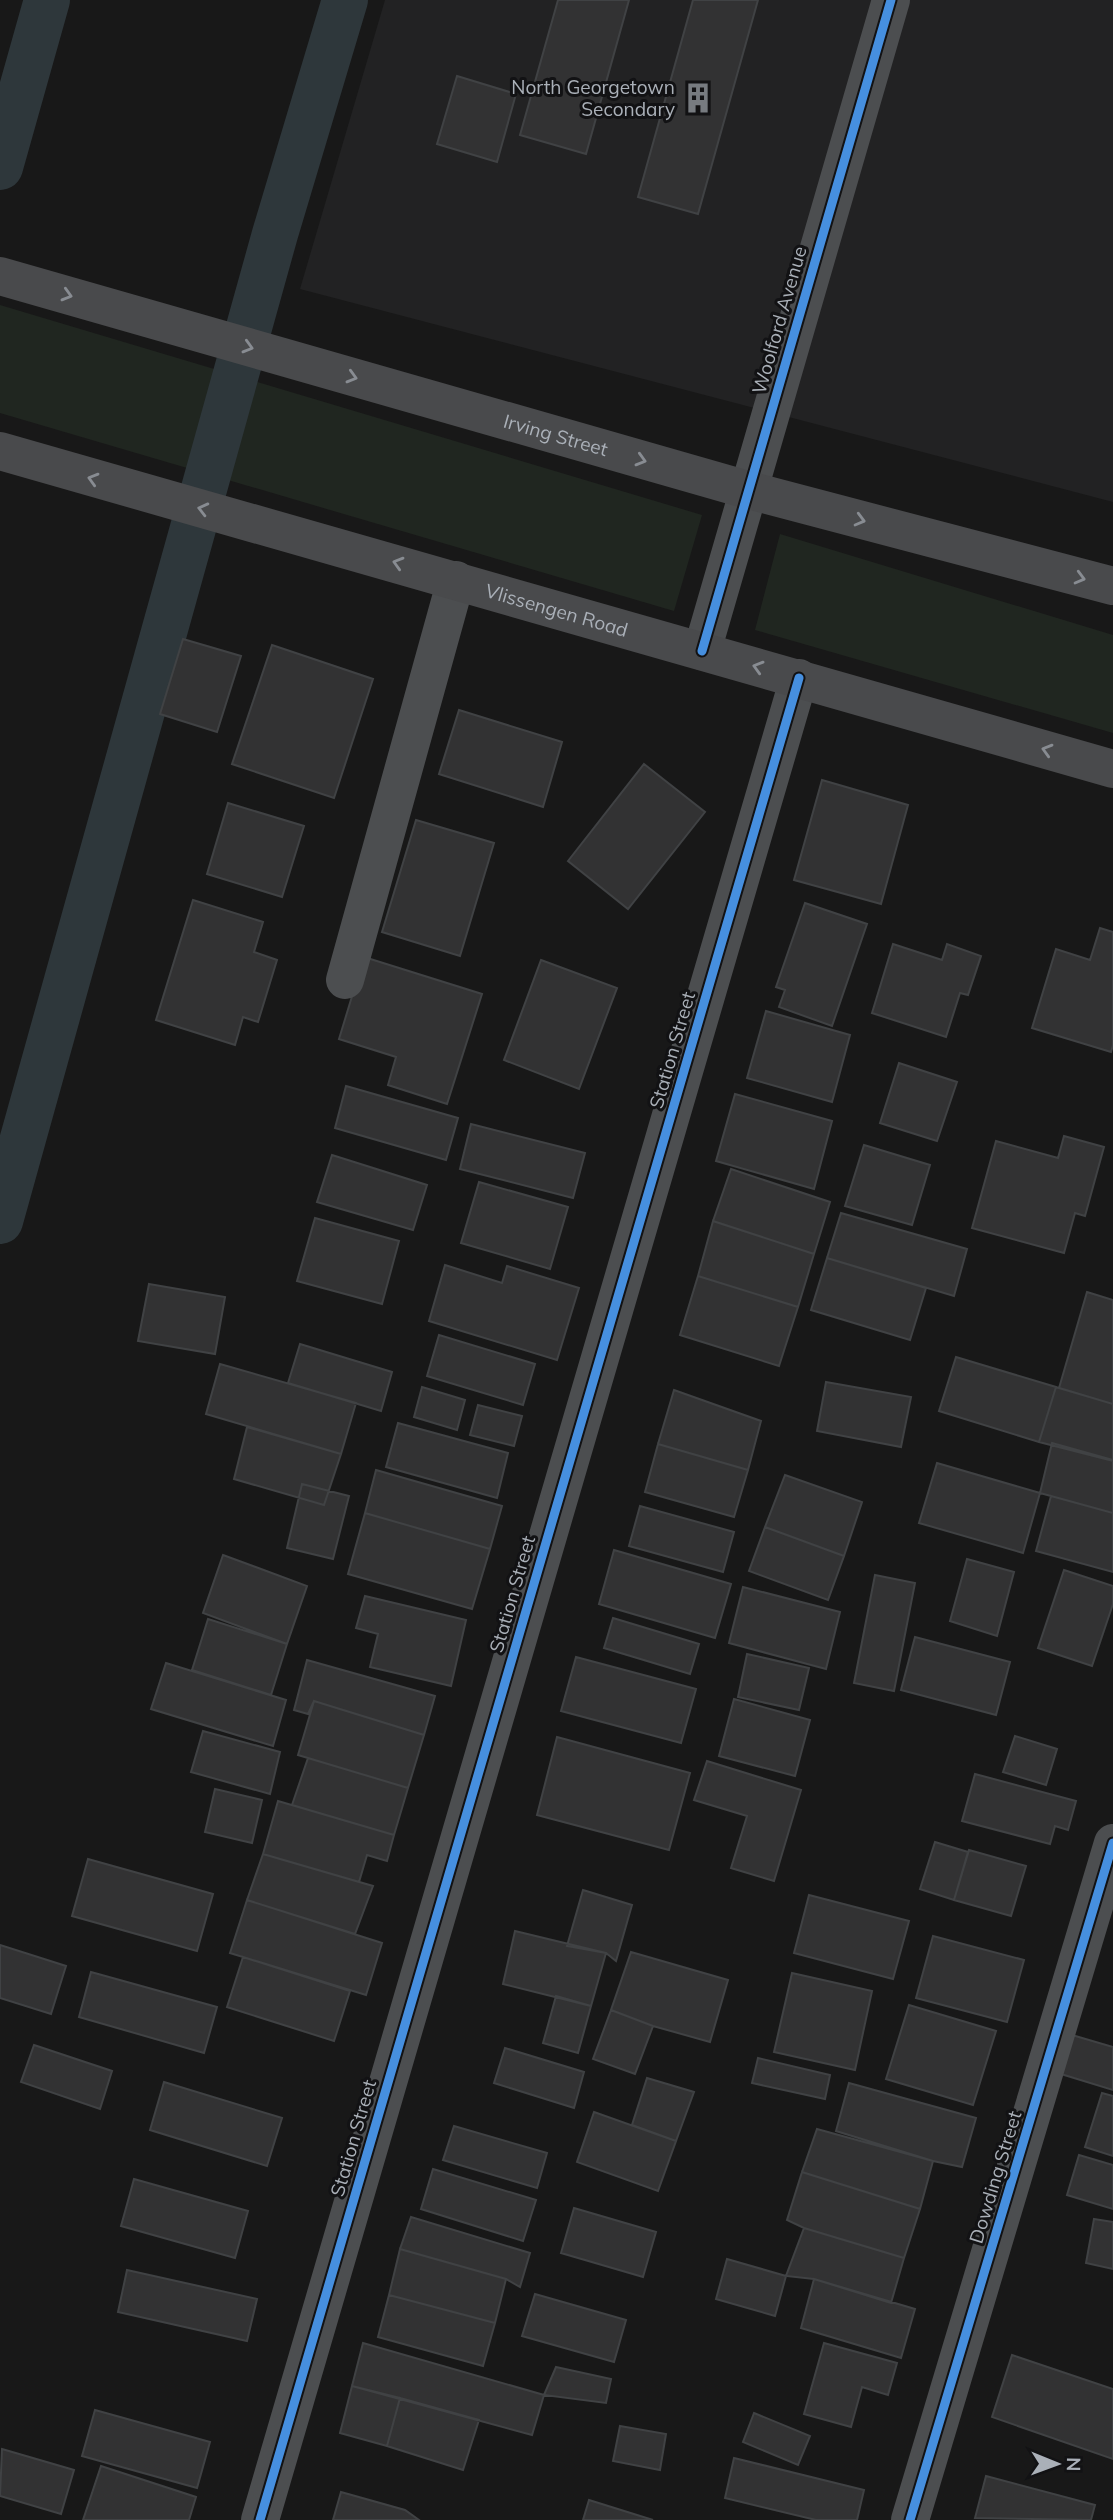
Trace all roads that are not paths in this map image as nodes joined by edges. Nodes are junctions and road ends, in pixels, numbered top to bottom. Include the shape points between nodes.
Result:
1 (891, 0) edge
2 (1, 276) edge
3 (0, 451) edge
4 (748, 491) junction
5 (456, 580) junction
6 (1113, 586) edge
7 (702, 651) junction
8 (799, 678) junction
9 (1113, 769) edge
10 (345, 980) dead end
11 (1113, 1843) edge
12 (260, 2520) edge
13 (910, 2520) edge

1 - 4 street, Woolford Avenue
2 -> 4 main road, Irving Street
5 -> 3 main road, Vlissengen Road
4 -> 6 main road, Irving Street
4 - 7 street, Woolford Avenue
5 - 7 main road, Vlissengen Road
5 - 10 street
8 -> 7 main road, Vlissengen Road
9 -> 8 main road, Vlissengen Road
8 - 12 street, Station Street
11 - 13 street, Dowding Street

